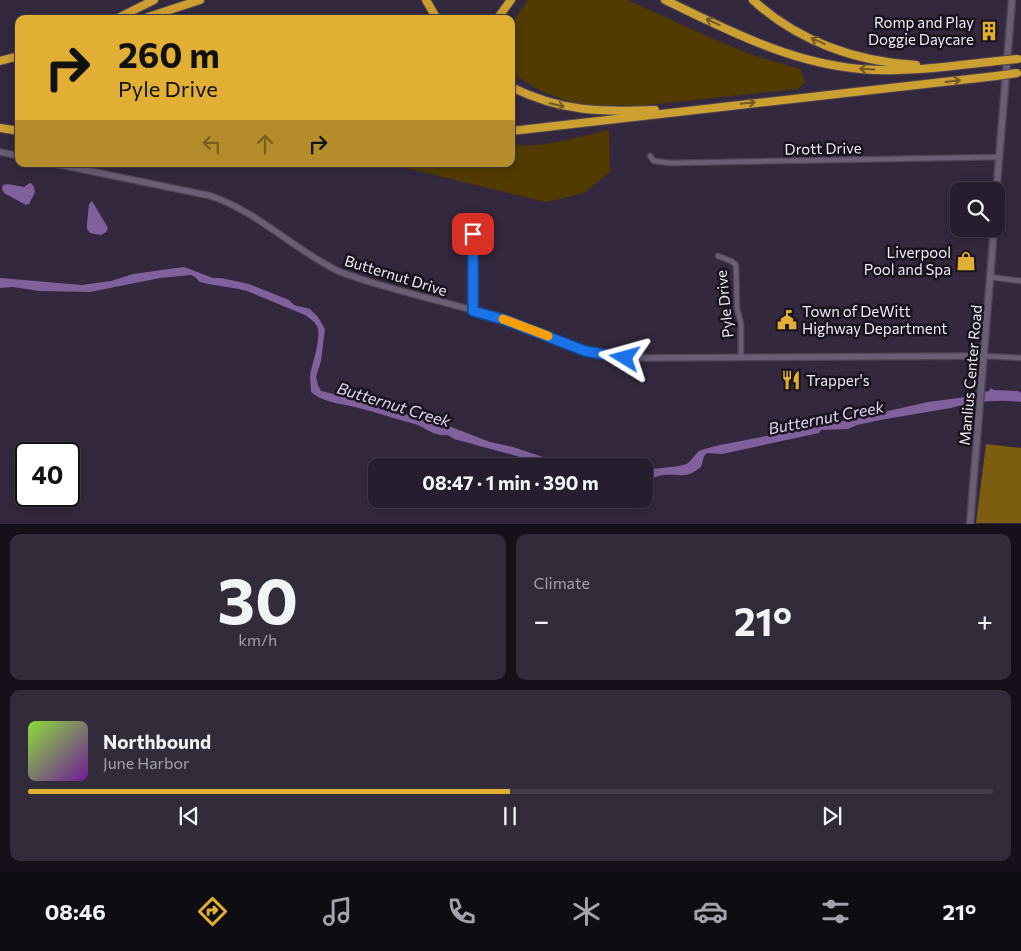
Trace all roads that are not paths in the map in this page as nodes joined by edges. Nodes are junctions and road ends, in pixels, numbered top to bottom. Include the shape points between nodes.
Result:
1 (154, 0) edge
2 (200, 0) edge
3 (426, 0) edge
4 (511, 0) edge
5 (665, 0) edge
6 (753, 0) edge
7 (1012, 0) edge
8 (124, 15) edge
9 (154, 15) edge
10 (435, 15) edge
11 (500, 15) edge
12 (15, 57) edge
13 (1019, 59) edge
14 (0, 61) edge
15 (950, 66) junction
16 (1019, 73) edge
17 (515, 89) edge
18 (699, 108) junction
19 (0, 128) edge
20 (15, 130) edge
21 (515, 131) edge
22 (0, 152) edge
23 (15, 155) edge
24 (650, 156) dead end
25 (1000, 157) junction
26 (71, 167) edge
27 (997, 182) edge
28 (473, 234) dead end
29 (993, 237) edge
30 (718, 256) dead end
31 (990, 277) junction
32 (1021, 281) edge
33 (473, 311) junction
34 (984, 356) junction
35 (741, 357) junction
36 (1021, 358) edge
37 (970, 524) edge

1 - 8 highway
2 - 9 highway
3 - 10 highway
4 - 11 highway
15 -> 5 highway via 888,70 816,62 764,46
15 -> 6 highway via 885,62 852,55 792,29
7 - 25 main road
12 - 14 highway
13 - 15 highway, bridge
18 -> 16 highway, bridge
17 -> 18 highway via 550,104 589,110
18 - 21 highway
19 - 20 highway
22 - 23 street
24 - 25 street, Drott Drive via 654,161 671,163
25 - 27 main road
26 - 33 street, Butternut Drive via 229,202 340,272
28 - 33 street
29 - 31 main road, Manlius Center Road
30 - 35 street, Pyle Drive via 736,265
31 - 32 street
31 - 34 main road, Manlius Center Road
33 - 35 street, Butternut Drive via 607,356
34 - 35 street, Butternut Drive
34 - 36 street
34 - 37 main road, Manlius Center Road

